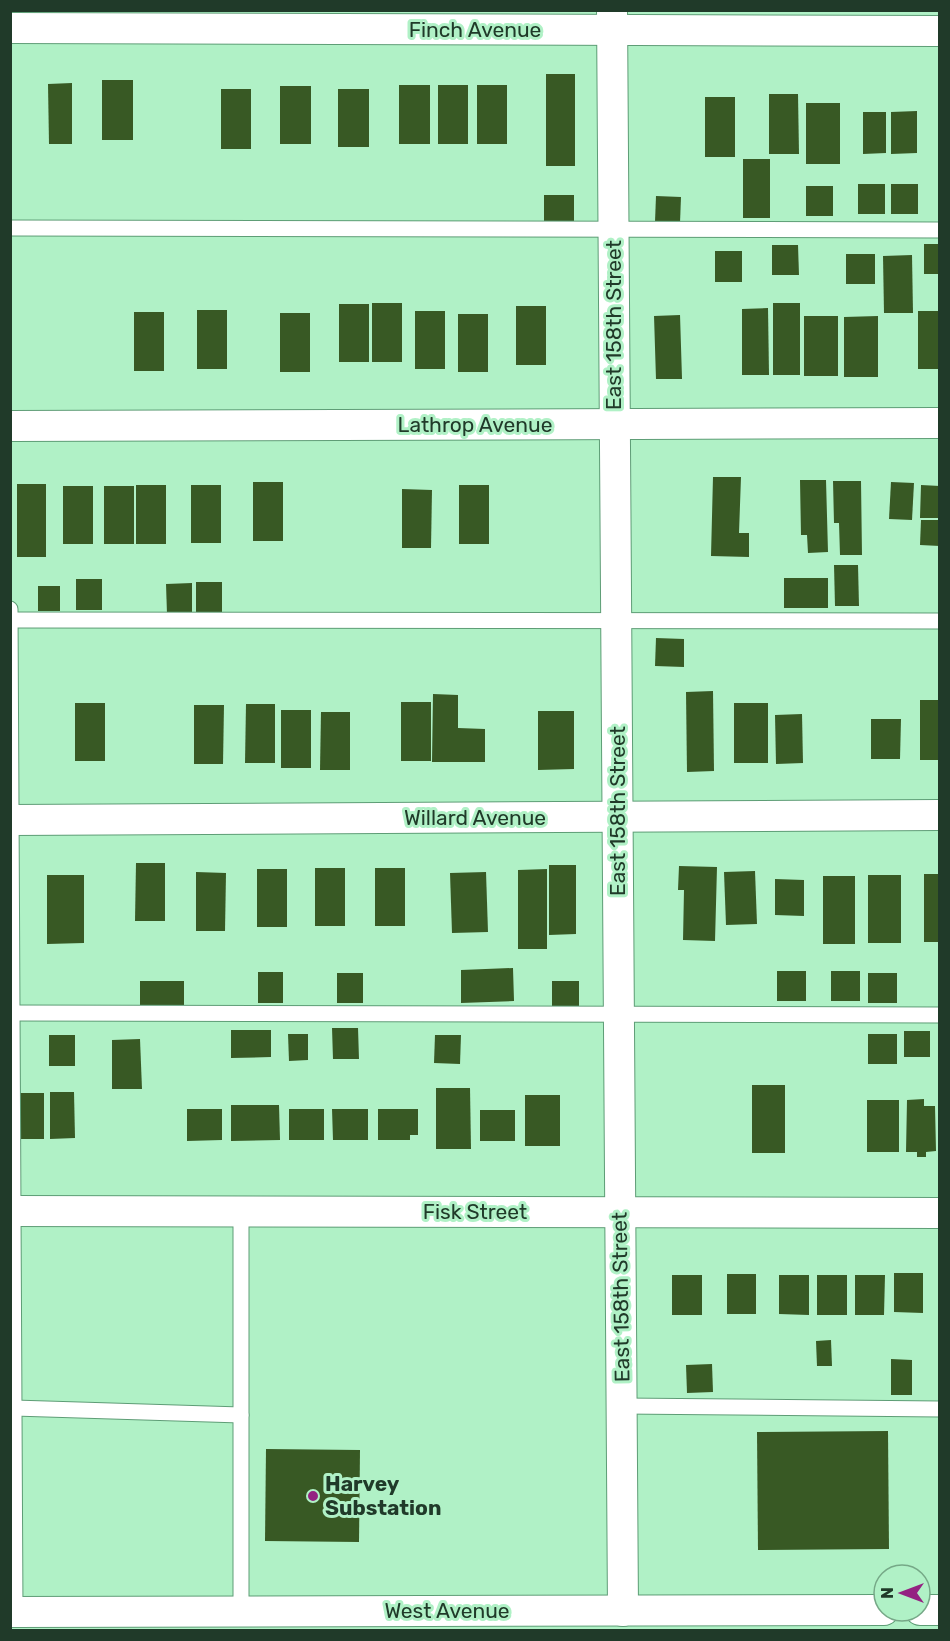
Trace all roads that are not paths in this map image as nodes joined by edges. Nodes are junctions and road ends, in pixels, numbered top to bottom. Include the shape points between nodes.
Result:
1 (612, 20) edge
2 (10, 28) edge
3 (939, 31) edge
4 (10, 228) edge
5 (614, 229) junction
6 (939, 230) edge
7 (939, 423) edge
8 (615, 424) junction
9 (10, 426) edge
10 (10, 609) edge
11 (10, 620) edge
12 (616, 621) junction
13 (939, 621) edge
14 (939, 815) edge
15 (618, 817) junction
16 (10, 820) edge
17 (11, 1013) edge
18 (939, 1015) edge
19 (619, 1016) junction
20 (11, 1211) edge
21 (241, 1211) junction
22 (620, 1212) junction
23 (939, 1213) edge
24 (622, 1406) junction
25 (14, 1408) junction
26 (939, 1409) edge
27 (241, 1415) junction
28 (872, 1610) edge
29 (241, 1611) junction
30 (623, 1611) junction
31 (13, 1612) edge

1 - 2 street, Finch Avenue
1 - 3 street, Finch Avenue
1 - 5 street, East 158th Street
4 - 5 lane
5 - 6 lane
5 - 8 street, East 158th Street
7 - 8 street, Lathrop Avenue
8 - 9 street, Lathrop Avenue
8 - 12 street, East 158th Street
10 - 11 lane
11 - 12 lane
11 - 16 lane
12 - 13 lane
12 - 15 street, East 158th Street
14 - 15 street, Willard Avenue
15 - 16 street, Willard Avenue
15 - 19 street, East 158th Street
16 - 17 lane
17 - 19 lane
17 - 20 lane
18 - 19 lane
19 - 22 street, East 158th Street
20 - 21 street, Fisk Street
20 - 25 lane
21 - 22 street, Fisk Street
21 - 27 lane
22 - 23 street, Fisk Street
22 - 24 street, East 158th Street
24 - 26 lane
24 - 30 street, East 158th Street
25 - 27 lane
25 - 31 lane
27 - 29 lane
28 - 30 street, West Avenue
29 - 30 street, West Avenue
29 - 31 street, West Avenue

